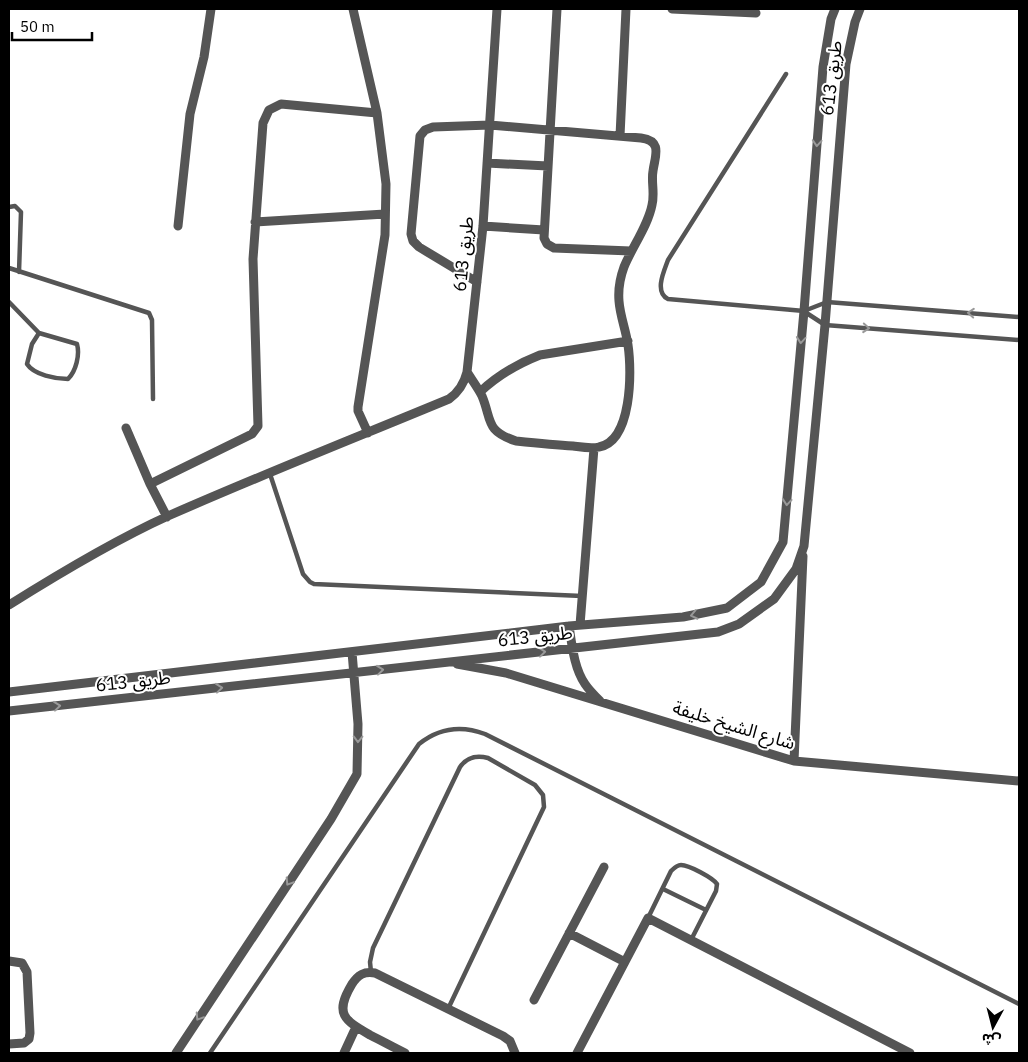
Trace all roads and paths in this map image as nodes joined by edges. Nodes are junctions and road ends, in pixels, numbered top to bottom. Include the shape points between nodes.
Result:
1 (211, 9) edge
2 (353, 9) edge
3 (497, 9) edge
4 (557, 9) edge
5 (626, 9) edge
6 (672, 9) edge
7 (690, 9) edge
8 (834, 9) edge
9 (860, 9) edge
10 (756, 13) dead end
11 (786, 74) dead end
12 (377, 113) junction
13 (490, 126) junction
14 (550, 130) junction
15 (620, 136) junction
16 (487, 163) junction
17 (548, 166) junction
18 (9, 206) edge
19 (385, 214) junction
20 (255, 222) junction
21 (178, 226) dead end
22 (483, 226) junction
23 (544, 230) junction
24 (631, 251) junction
25 (9, 268) edge
26 (19, 272) junction
27 (477, 282) junction
28 (9, 302) edge
29 (827, 302) junction
30 (804, 311) junction
31 (1019, 317) edge
32 (825, 325) junction
33 (39, 333) junction
34 (1019, 340) edge
35 (628, 341) junction
36 (467, 372) junction
37 (480, 392) junction
38 (153, 399) dead end
39 (126, 428) dead end
40 (368, 433) junction
41 (594, 448) junction
42 (270, 474) junction
43 (150, 484) junction
44 (167, 517) junction
45 (804, 546) junction
46 (582, 596) junction
47 (9, 605) edge
48 (570, 626) junction
49 (580, 626) junction
50 (572, 648) junction
51 (352, 652) junction
52 (446, 662) junction
53 (354, 673) junction
54 (9, 692) edge
55 (601, 702) junction
56 (9, 711) edge
57 (794, 761) junction
58 (1019, 781) edge
59 (604, 867) dead end
60 (662, 889) junction
61 (706, 910) junction
62 (648, 918) junction
63 (569, 933) junction
64 (691, 940) junction
65 (9, 961) edge
66 (625, 962) junction
67 (371, 972) junction
68 (534, 1000) dead end
69 (1019, 1004) edge
70 (448, 1009) junction
71 (356, 1027) junction
72 (9, 1044) edge
73 (176, 1053) edge
74 (210, 1053) edge
75 (344, 1053) edge
76 (402, 1053) edge
77 (516, 1053) edge
78 (577, 1053) edge
79 (910, 1053) edge

1 - 21 street via 204,57 190,114
2 - 12 street
3 - 13 street, طريق 613
4 - 14 street
5 - 15 street
6 - 7 street
7 - 10 street
8 -> 30 street, طريق 613 via 823,67
9 - 29 street, طريق 613 via 846,64
11 - 30 lane via 668,260 661,290 668,299
12 - 19 street via 386,184
12 - 20 street via 280,104 269,110 263,123
13 - 14 street
13 - 16 street, طريق 613
13 - 27 street via 433,128 420,136 411,234 419,247
14 - 15 street
14 - 17 street
15 - 24 street via 646,139 654,144 657,152 652,176 652,206
16 - 17 street
16 - 22 street, طريق 613
17 - 23 street
18 - 26 lane via 15,206 21,212
19 - 20 street
19 - 40 street via 385,235 358,407
20 - 43 street via 253,259 258,426 252,434
22 - 23 street
22 - 27 street, طريق 613
23 - 24 street via 545,242 554,248
24 - 35 street via 622,272 619,293
25 - 26 lane
26 - 38 lane via 149,313 152,320
27 - 36 street, طريق 613
28 - 33 lane
29 - 30 lane
31 -> 29 lane
29 - 32 street, طريق 613
30 - 32 lane
30 -> 49 street, طريق 613 via 783,542 761,582 726,608 683,617
32 -> 34 lane
32 - 45 street, طريق 613
33 - 33 lane via 77,344 73,374 68,379 30,370 26,364
35 - 37 street via 540,355 502,373
35 - 41 street via 630,384 622,428 614,440
36 - 37 street
36 - 40 street, طريق 613 via 462,386 449,399
37 - 41 street via 489,421 508,438
39 - 43 street
40 - 42 street, طريق 613
41 - 46 street
42 - 44 street, طريق 613
42 - 46 lane via 303,574 314,584
43 - 44 street
44 - 47 street, طريق 613 via 57,574
45 - 50 street, طريق 613 via 796,569 774,599 739,624 718,632
45 - 57 street
46 - 49 street
48 - 49 street, طريق 613
48 - 50 street
48 - 51 street, طريق 613
52 -> 50 street, طريق 613
50 - 55 street via 585,684
51 - 53 street
51 - 54 street, طريق 613
53 -> 52 street, طريق 613
52 - 55 street, شارع الشيخ خليفة via 506,673
56 -> 53 street, طريق 613
53 -> 73 street via 357,774
55 - 57 street, شارع الشيخ خليفة
57 - 58 street, شارع الشيخ خليفة
59 - 63 street
60 - 61 lane
60 - 61 lane via 676,866 682,865 706,876 715,881 717,887
60 - 62 lane
61 - 64 lane
62 - 64 street
62 - 66 street
63 - 66 street
63 - 68 street
64 - 79 street
65 - 72 street via 22,963 27,972 30,1033 24,1043
66 - 78 street
67 - 70 street
67 - 70 lane via 373,948 460,767 471,758 488,758 535,786 543,795 544,807
67 - 71 street via 357,977 343,1003 344,1015
69 - 74 lane via 485,734 459,728 434,734 419,744
70 - 77 street via 503,1036
71 - 75 street
71 - 76 street

